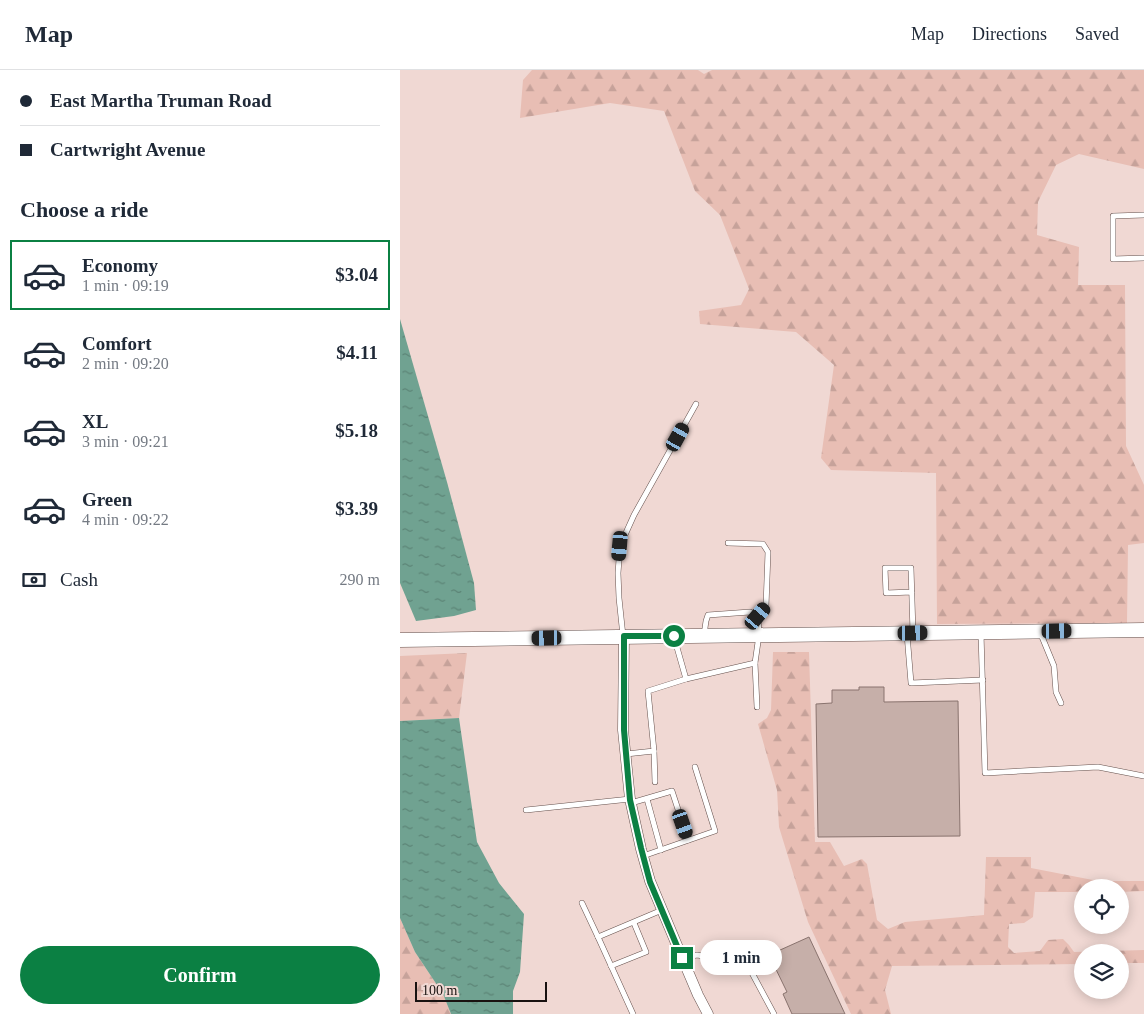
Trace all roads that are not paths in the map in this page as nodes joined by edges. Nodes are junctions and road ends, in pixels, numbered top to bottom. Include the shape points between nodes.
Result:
1 (1144, 215) edge
2 (1144, 258) edge
3 (696, 404) dead end
4 (728, 543) dead end
5 (912, 592) junction
6 (758, 616) junction
7 (1144, 630) edge
8 (981, 632) junction
9 (1039, 632) junction
10 (910, 633) junction
11 (624, 636) junction
12 (674, 636) junction
13 (704, 636) junction
14 (759, 636) junction
15 (400, 640) edge
16 (755, 663) junction
17 (686, 679) junction
18 (983, 680) junction
19 (1061, 704) dead end
20 (757, 707) dead end
21 (654, 751) junction
22 (626, 754) junction
23 (695, 767) dead end
24 (1144, 776) edge
25 (655, 782) dead end
26 (647, 799) junction
27 (630, 801) junction
28 (526, 810) dead end
29 (688, 840) junction
30 (662, 850) junction
31 (643, 856) junction
32 (582, 903) dead end
33 (662, 910) junction
34 (634, 923) junction
35 (598, 937) junction
36 (682, 958) junction
37 (611, 966) junction
38 (633, 1014) edge
39 (708, 1014) edge
40 (774, 1014) edge

1 - 2 lane via 1112,216 1113,259
3 - 11 lane via 620,546 619,598
4 - 6 lane via 764,544 768,552 766,606
5 - 5 lane via 911,568 885,568 886,593
5 - 10 lane
6 - 13 lane via 750,612 708,614
6 - 14 lane
7 - 9 main road
8 - 9 main road
8 - 10 main road
8 - 18 lane
9 - 19 lane via 1054,666 1056,692
10 - 14 main road
10 - 18 lane via 911,683
11 - 12 main road
11 - 15 main road
11 - 22 street
12 - 13 main road
12 - 17 lane
13 - 14 main road
14 - 16 lane
16 - 17 lane
16 - 20 lane
17 - 21 lane via 648,691
18 - 24 lane via 985,773 1098,767
21 - 22 lane
21 - 25 lane
22 - 27 street
23 - 29 lane via 715,831
26 - 27 lane
26 - 29 lane via 672,791
26 - 30 lane
27 - 28 lane
27 - 31 street
29 - 30 lane
30 - 31 lane
31 - 33 street
32 - 35 lane
33 - 34 lane
33 - 36 street
34 - 35 lane
34 - 37 lane via 646,952
35 - 37 lane
36 - 39 street
36 - 40 lane via 698,955 738,962 752,973
37 - 38 lane

